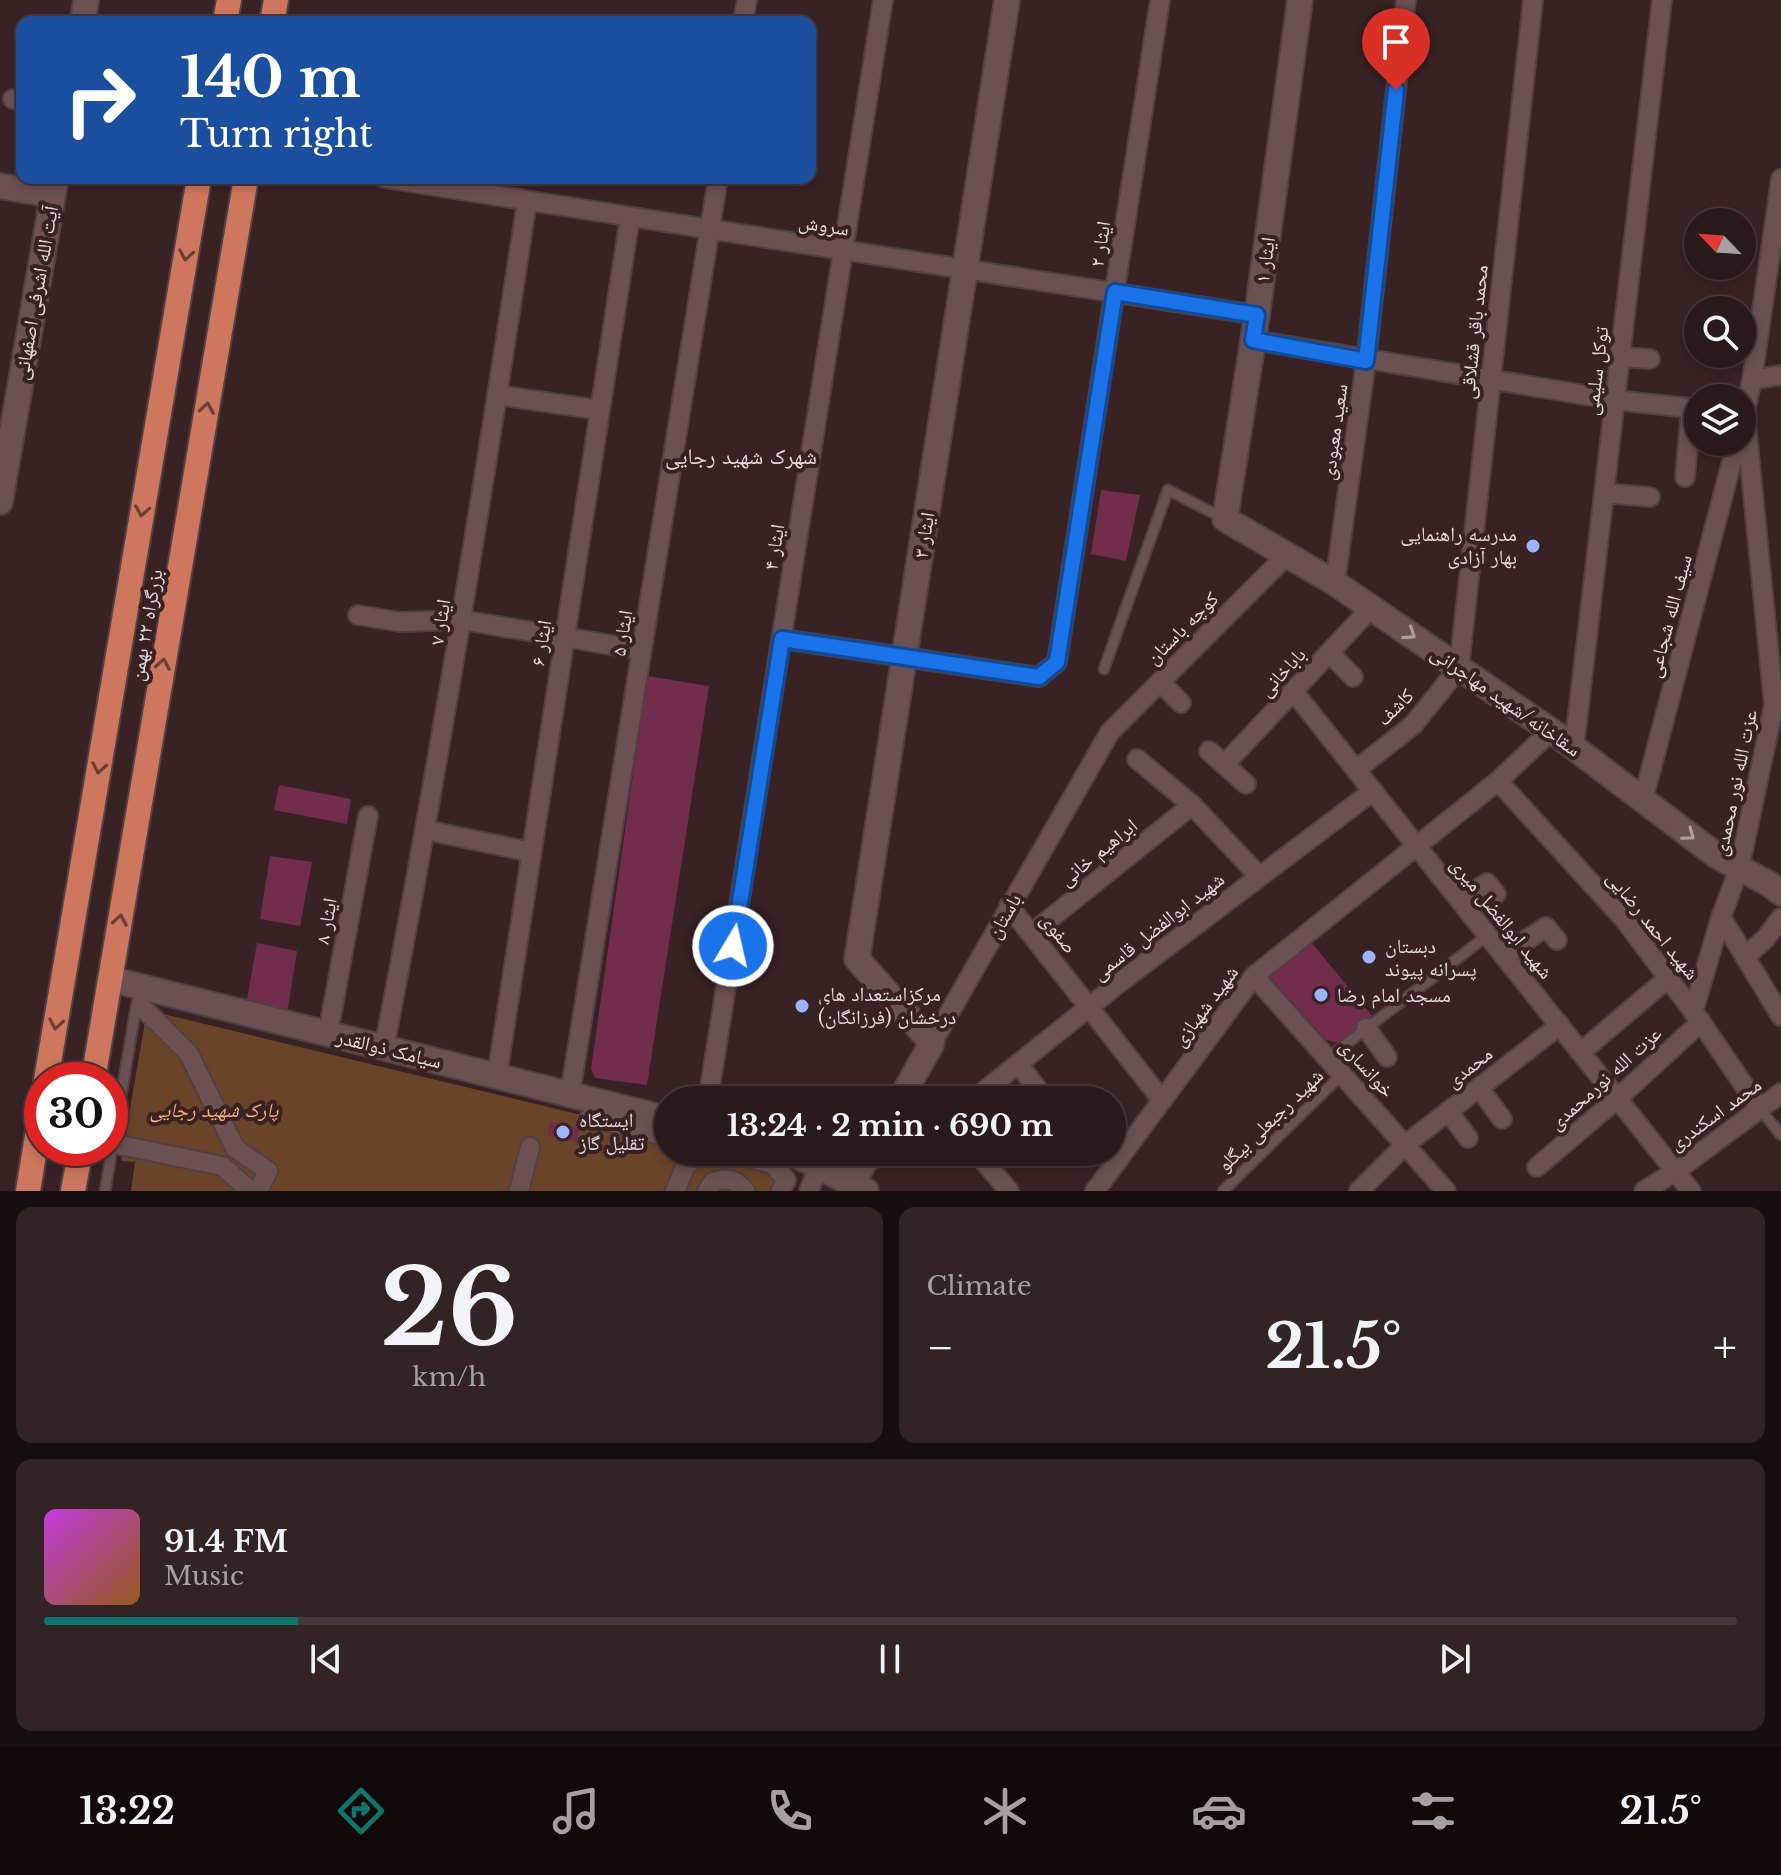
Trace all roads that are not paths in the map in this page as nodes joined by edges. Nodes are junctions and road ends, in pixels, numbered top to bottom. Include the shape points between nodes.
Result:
1 (883, 0) edge
2 (1007, 0) edge
3 (1160, 0) edge
4 (1300, 0) edge
5 (1406, 0) edge
6 (1533, 0) edge
7 (1662, 0) edge
8 (1781, 179) edge
9 (55, 184) edge
10 (198, 184) edge
11 (245, 184) edge
12 (421, 184) edge
13 (717, 184) edge
14 (0, 186) edge
15 (527, 201) junction
16 (630, 217) junction
17 (710, 229) junction
18 (1775, 249) edge
19 (843, 250) junction
20 (965, 269) junction
21 (1115, 292) junction
22 (1257, 315) junction
23 (1253, 340) junction
24 (1620, 357) junction
25 (1650, 359) dead end
26 (1366, 361) junction
27 (1781, 375) edge
28 (1752, 380) junction
29 (1491, 381) junction
30 (1751, 384) edge
31 (497, 395) junction
32 (1615, 400) junction
33 (1684, 408) edge
34 (600, 410) junction
35 (1688, 456) edge
36 (1733, 456) edge
37 (1748, 456) edge
38 (1685, 477) dead end
39 (1604, 493) junction
40 (1650, 497) dead end
41 (0, 502) edge
42 (1225, 519) junction
43 (1287, 555) junction
44 (1335, 583) junction
45 (1371, 608) junction
46 (358, 615) dead end
47 (462, 620) junction
48 (564, 636) junction
49 (782, 639) junction
50 (641, 650) junction
51 (1330, 653) junction
52 (904, 657) junction
53 (1459, 668) junction
54 (1104, 669) dead end
55 (1353, 677) dead end
56 (1160, 682) junction
57 (1294, 692) junction
58 (1181, 703) dead end
59 (1778, 704) edge
60 (1551, 731) junction
61 (1110, 732) joint
62 (1574, 748) junction
63 (1209, 751) dead end
64 (1137, 759) dead end
65 (1224, 765) junction
66 (1356, 770) junction
67 (1498, 781) junction
68 (1246, 784) dead end
69 (1373, 791) junction
70 (1643, 800) junction
71 (1192, 805) junction
72 (368, 816) dead end
73 (426, 830) junction
74 (1417, 846) junction
75 (531, 852) junction
76 (1739, 869) junction
77 (1259, 876) junction
78 (1778, 885) edge
79 (1496, 894) dead end
80 (1460, 900) junction
81 (1009, 906) junction
82 (1721, 917) junction
83 (1781, 918) edge
84 (1031, 934) junction
85 (1488, 935) junction
86 (1557, 940) dead end
87 (1504, 955) junction
88 (1745, 957) junction
89 (1254, 976) junction
90 (1668, 978) junction
91 (110, 979) junction
92 (141, 997) junction
93 (1089, 1007) junction
94 (1781, 1016) edge
95 (1697, 1017) junction
96 (1560, 1025) junction
97 (1366, 1028) junction
98 (328, 1033) junction
99 (932, 1043) junction
100 (384, 1048) junction
101 (1581, 1052) junction
102 (1387, 1057) dead end
103 (1328, 1058) junction
104 (49, 1062) edge
105 (96, 1062) edge
106 (1018, 1064) junction
107 (1342, 1074) junction
108 (497, 1076) junction
109 (710, 1086) edge
110 (908, 1086) edge
111 (990, 1086) edge
112 (1035, 1086) edge
113 (1479, 1088) junction
114 (1781, 1093) edge
115 (570, 1094) junction
116 (1618, 1098) junction
117 (1162, 1100) junction
118 (1760, 1109) junction
119 (1448, 1111) junction
120 (654, 1115) edge
121 (590, 1117) dead end
122 (1502, 1119) dead end
123 (654, 1133) edge
124 (1781, 1135) edge
125 (1468, 1138) dead end
126 (1405, 1145) junction
127 (128, 1147) edge
128 (530, 1147) dead end
129 (235, 1148) junction
130 (32, 1166) edge
131 (78, 1166) edge
132 (222, 1166) junction
133 (686, 1166) edge
134 (737, 1166) edge
135 (775, 1166) edge
136 (865, 1166) edge
137 (988, 1166) edge
138 (818, 1167) joint
139 (1537, 1167) dead end
140 (1676, 1171) junction
141 (740, 1186) edge
142 (859, 1188) edge
143 (28, 1191) edge
144 (73, 1191) edge
145 (105, 1191) edge
146 (251, 1191) edge
147 (258, 1191) edge
148 (519, 1191) edge
149 (675, 1191) edge
150 (707, 1191) edge
151 (781, 1191) edge
152 (809, 1191) edge
153 (1009, 1191) edge
154 (1095, 1191) edge
155 (1223, 1191) edge
156 (1359, 1191) edge
157 (1446, 1191) edge
158 (1644, 1191) edge
159 (1691, 1191) edge

1 - 19 street, ایثار ۴
2 - 20 street, ایثار ۳
3 - 21 street, ایثار ۲
4 - 22 street, ایثار ۱
5 - 26 street, سعید معبودی
6 - 29 street, محمد باقر قشلاقی
7 - 24 street, توکل سلیمی
8 - 18 street
9 - 14 street
9 - 41 street, آیت الله اشرفی اصفهانی
10 -> 104 highway, بزرگراه ۲۲ بهمن
91 -> 11 highway, بزرگراه ۲۲ بهمن
12 - 15 street, سروش
13 - 17 street, ایثار ۵
15 - 16 street, سروش
15 - 31 street, ایثار ۷
16 - 17 street, سروش
16 - 34 street, ایثار ۶
17 - 19 street, سروش
17 - 50 street, ایثار ۵
18 - 28 street
19 - 20 street, سروش
19 - 49 street, ایثار ۴
20 - 21 street, سروش
20 - 52 street, ایثار ۳
21 - 22 street, سروش
21 - 52 street, ایثار ۲ via 1057,662 1039,677
22 - 23 street, ایثار ۱
23 - 26 street
23 - 42 street, ایثار ۱
24 - 25 street
24 - 32 street, توکل سلیمی
26 - 29 street
26 - 44 street, سعید معبودی
27 - 28 street
28 - 30 street
29 - 32 street
29 - 53 street, محمد باقر قشلاقی
31 - 34 street
31 - 47 street, ایثار ۷
32 - 33 street
32 - 39 street, توکل سلیمی
34 - 48 street, ایثار ۶
35 - 38 street
36 - 70 street, سیف الله شجاعی
37 - 59 street, عزت الله نور محمدی
39 - 40 street
39 - 62 street, توکل سلیمی
42 - 43 street, سقاخانه/شهید مهاجرانی
42 - 54 lane via 1168,490
43 - 44 street, سقاخانه/شهید مهاجرانی
43 - 56 street, کوچه باستان
44 - 45 street, سقاخانه/شهید مهاجرانی
45 - 51 street, باباخانی
45 -> 53 street, سقاخانه/شهید مهاجرانی
46 - 47 street via 400,622
47 - 48 street
47 - 73 street, ایثار ۷
48 - 50 street
48 - 75 street, ایثار ۶
49 - 52 street
49 - 109 street, ایثار ۴
50 - 115 street, ایثار ۵
51 - 55 street
51 - 57 street, باباخانی
52 - 99 street, ایثار ۳ via 857,959
53 - 60 street, سقاخانه/شهید مهاجرانی
53 - 66 street, کاشف via 1413,725
56 - 58 street
56 - 61 street, کوچه باستان
57 - 65 street, باباخانی
57 - 66 street, شهید ابوالفضل میری
59 - 76 street, عزت الله نور محمدی
60 - 62 street, سقاخانه/شهید مهاجرانی
60 - 67 street, شهید شهبازی
61 - 81 street, باستان
62 - 70 street, سقاخانه/شهید مهاجرانی
63 - 65 street
64 - 71 street
65 - 68 street
66 - 69 street, شهید ابوالفضل میری
67 - 74 street, شهید شهبازی
67 - 90 street, شهید احمد رضایی via 1624,919
69 - 74 street, شهید ابوالفضل میری
69 - 77 street, شهید ابوالفضل قاسمی
70 -> 76 street, سقاخانه/شهید مهاجرانی
71 - 77 street
71 - 84 street, ابراهیم خانی
72 - 98 street, ایثار ۸
73 - 75 street
73 - 100 street, ایثار ۷
74 - 80 street, شهید ابوالفضل میری
74 - 89 street, شهید شهبازی
75 - 108 street, ایثار ۶
76 - 78 street, سقاخانه/شهید مهاجرانی
76 - 82 street, عزت الله نور محمدی
77 - 93 street, شهید ابوالفضل قاسمی
79 - 80 street via 1487,883
80 - 85 street, شهید ابوالفضل میری
81 - 84 street, صفوی
81 - 99 street, باستان
82 - 88 street
82 - 95 street, عزت الله نور محمدی
83 - 88 street
84 - 93 street, صفوی
85 - 87 street, شهید ابوالفضل میری
85 - 97 lane
86 - 87 street via 1546,927
87 - 96 street, شهید ابوالفضل میری
88 - 94 street
89 - 103 street, خوانساری
89 - 117 street, شهید شهبازی
90 - 95 street, شهید احمد رضایی
90 - 101 street
91 - 92 street, سیامک ذوالقدر
91 - 105 highway, بزرگراه ۲۲ بهمن
92 - 98 street, سیامک ذوالقدر
92 - 129 street via 189,1054
92 - 145 lane
93 - 106 street, شهید ابوالفضل قاسمی
93 - 117 street, صفوی
95 - 116 street, عزت الله نورمحمدی
95 - 118 street, شهید احمد رضایی
96 - 101 street, شهید ابوالفضل میری
96 - 113 street, محمدی
97 - 102 street
97 - 103 lane
98 - 100 street, سیامک ذوالقدر
99 - 110 street, باستان
100 - 108 street, سیامک ذوالقدر
101 - 116 street, شهید ابوالفضل میری
103 - 107 street, خوانساری
106 - 111 street, شهید ابوالفضل قاسمی
106 - 112 street
107 - 126 street, خوانساری
107 - 155 lane, شهید رجبعلی بیگلو
108 - 115 street, سیامک ذوالقدر
113 - 119 street, محمدی
113 - 122 street
114 - 118 street, محمد اسکندری
115 - 120 street, سیامک ذوالقدر
116 - 139 street, عزت الله نورمحمدی
116 - 140 street, شهید ابوالفضل میری
117 - 154 street, شهید شهبازی
118 - 124 lane
118 - 140 street, محمد اسکندری
119 - 125 street
119 - 126 street, محمدی
121 - 123 street
126 - 156 street, محمدی
126 - 157 street, خوانساری
127 - 132 street
128 - 148 street
129 - 132 street
129 - 147 street via 268,1171
130 - 143 highway
131 - 144 highway
132 - 146 street
133 - 149 street
134 - 141 street
135 - 151 street via 786,1180
136 - 142 street
137 - 153 street
138 - 142 street
138 - 152 street
140 - 158 street, محمد اسکندری
140 - 159 street, شهید ابوالفضل میری
141 - 150 street via 721,1179

